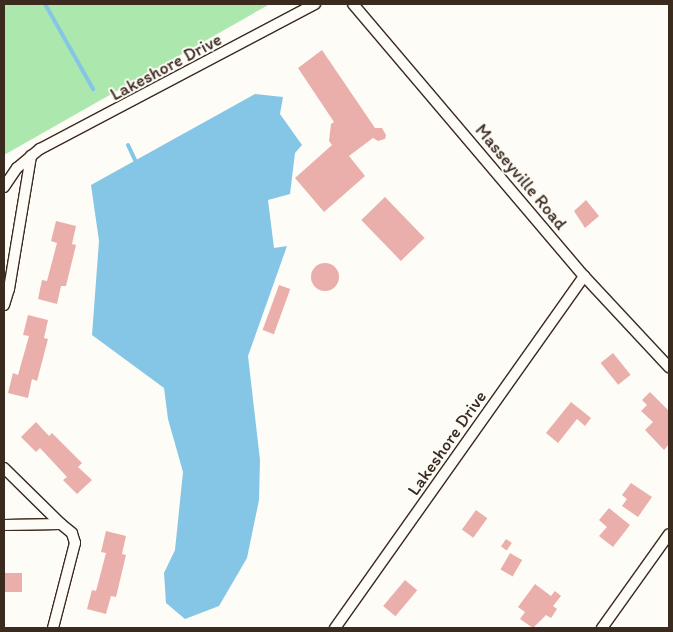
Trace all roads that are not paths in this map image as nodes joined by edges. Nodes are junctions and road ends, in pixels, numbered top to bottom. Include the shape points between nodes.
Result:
1 (315, 4) edge
2 (353, 4) edge
3 (31, 156) junction
4 (4, 186) edge
5 (584, 276) junction
6 (4, 304) edge
7 (669, 367) edge
8 (4, 468) edge
9 (61, 524) junction
10 (4, 525) edge
11 (669, 534) edge
12 (53, 628) edge
13 (335, 628) edge
14 (602, 628) edge

1 - 3 street, Lakeshore Drive
2 - 5 street, Masseyville Road
3 - 4 street, Lakeshore Drive
3 - 6 street
5 - 7 street, Masseyville Road
5 - 13 street, Lakeshore Drive
8 - 9 street
9 - 10 street
9 - 12 street via 72,533 75,543
11 - 14 street

